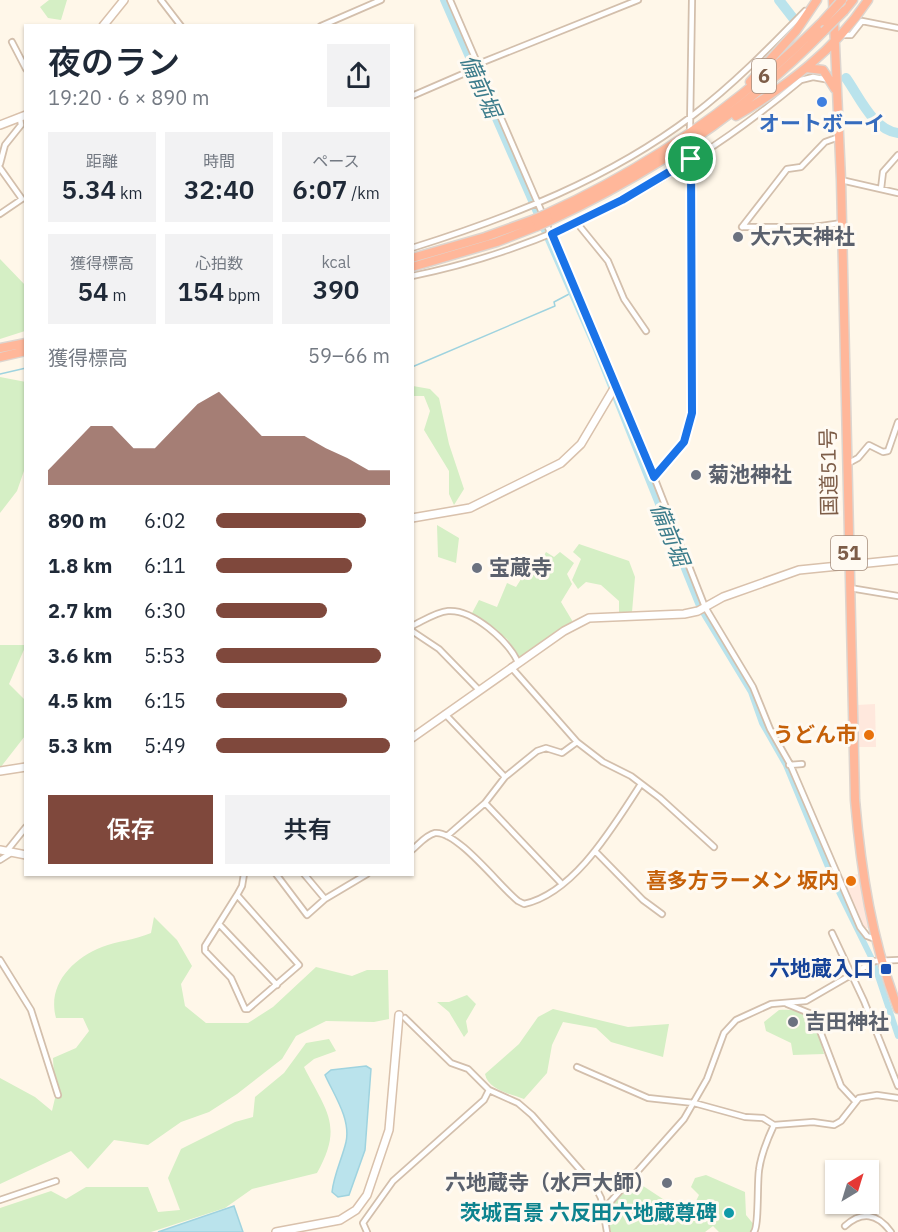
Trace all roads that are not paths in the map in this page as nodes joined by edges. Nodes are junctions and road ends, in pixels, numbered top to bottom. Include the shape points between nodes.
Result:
1 (123, 0) edge
2 (161, 0) edge
3 (381, 0) edge
4 (450, 0) edge
5 (638, 0) edge
6 (692, 0) edge
7 (833, 0) edge
8 (842, 0) edge
9 (853, 0) edge
10 (868, 0) edge
11 (817, 1) edge
12 (105, 24) edge
13 (179, 24) edge
14 (326, 24) edge
15 (898, 28) edge
16 (843, 35) junction
17 (12, 42) dead end
18 (834, 43) junction
19 (24, 65) edge
20 (476, 67) junction
21 (806, 68) junction
22 (830, 80) junction
23 (836, 92) junction
24 (414, 95) edge
25 (23, 116) edge
26 (690, 118) junction
27 (719, 123) junction
28 (0, 125) edge
29 (700, 127) junction
30 (690, 129) dead end
31 (840, 136) junction
32 (691, 148) dead end
33 (898, 155) edge
34 (691, 159) junction
35 (0, 166) edge
36 (841, 180) junction
37 (881, 189) junction
38 (898, 193) edge
39 (534, 205) junction
40 (0, 214) edge
41 (548, 218) junction
42 (536, 223) junction
43 (577, 223) junction
44 (842, 223) junction
45 (548, 236) junction
46 (414, 247) edge
47 (414, 257) edge
48 (414, 266) edge
49 (414, 276) edge
50 (646, 332) dead end
51 (24, 343) edge
52 (0, 348) edge
53 (24, 351) edge
54 (0, 357) edge
55 (614, 389) junction
56 (898, 422) edge
57 (847, 464) junction
58 (654, 477) junction
59 (414, 518) edge
60 (898, 560) edge
61 (849, 564) junction
62 (850, 588) junction
63 (898, 596) edge
64 (702, 609) junction
65 (414, 625) edge
66 (414, 632) edge
67 (514, 664) junction
68 (478, 689) junction
69 (445, 714) junction
70 (414, 737) edge
71 (577, 742) junction
72 (802, 764) dead end
73 (789, 765) junction
74 (24, 767) edge
75 (0, 771) edge
76 (505, 777) junction
77 (641, 783) junction
78 (486, 803) junction
79 (24, 830) edge
80 (447, 836) junction
81 (714, 847) dead end
82 (414, 848) edge
83 (595, 851) junction
84 (6, 852) edge
85 (24, 855) edge
86 (0, 860) edge
87 (244, 876) edge
88 (277, 876) edge
89 (306, 876) edge
90 (364, 876) edge
91 (561, 884) junction
92 (237, 896) junction
93 (325, 899) junction
94 (662, 914) dead end
95 (219, 924) junction
96 (832, 933) dead end
97 (876, 939) junction
98 (0, 960) edge
99 (882, 960) junction
100 (898, 960) edge
101 (853, 975) junction
102 (277, 985) junction
103 (785, 1003) junction
104 (898, 1009) edge
105 (402, 1016) joint
106 (577, 1067) dead end
107 (898, 1086) edge
108 (489, 1090) junction
109 (58, 1095) dead end
110 (898, 1098) edge
111 (855, 1101) junction
112 (694, 1103) junction
113 (774, 1125) junction
114 (56, 1181) dead end
115 (0, 1200) edge
116 (604, 1209) junction
117 (845, 1226) dead end
118 (276, 1232) edge
119 (367, 1232) edge
120 (608, 1232) edge
121 (754, 1232) edge
122 (891, 1232) edge

1 - 12 street
2 - 13 street
3 - 14 street
4 - 20 street
5 - 20 street
6 - 26 street
7 - 18 highway, 国道51号 / 51
8 - 29 highway, 6, bridge via 760,80
9 - 27 highway, 6, bridge via 766,86
10 - 16 highway
11 - 26 street via 725,90
11 - 29 highway via 777,53
15 - 16 street via 862,21 851,35
16 - 18 highway
17 - 19 street
18 - 21 highway
18 - 23 highway, 国道51号 / 51
20 - 24 street
20 - 39 street
21 - 22 highway via 823,70
21 - 27 highway via 737,116
22 - 23 highway
22 - 34 street via 801,80 754,118
23 - 31 highway, 国道51号 / 51
25 - 28 street
25 - 35 street via 21,125 5,145
26 - 30 street
26 - 39 street via 630,156
27 - 41 highway, 6 via 632,180
29 - 41 highway, 6
31 - 36 highway, 国道51号 / 51
31 - 44 street via 825,142 801,167 787,169 742,227
32 - 34 street
33 - 37 street via 883,172
34 - 43 street
34 - 58 street via 692,413 684,442
35 - 40 street via 22,199
36 - 37 street
36 - 44 highway, 国道51号 / 51
37 - 38 street
39 - 45 street
39 - 46 street via 481,227
41 - 42 highway, 6, bridge
42 - 47 highway, 6
42 - 48 highway, 6 via 483,246
43 - 45 street
43 - 50 street via 608,261 624,299
44 - 57 highway, 国道51号 / 51
45 - 49 street via 462,265
45 - 55 street
51 - 52 highway
53 - 54 highway
55 - 58 street
55 - 59 street via 580,444 561,464 470,508
56 - 57 street via 888,451 869,445
57 - 61 highway, 国道51号 / 51
58 - 64 street
60 - 61 street
61 - 62 highway, 国道51号 / 51
61 - 64 street via 799,570 741,590
62 - 63 street
62 - 97 highway, 国道51号 / 51 via 855,800 859,847
64 - 67 street via 684,614 589,618
64 - 73 street via 745,672
65 - 67 street via 443,612 464,614 506,641
66 - 68 street via 439,649
67 - 68 street
67 - 71 street
68 - 69 street
69 - 70 street
69 - 76 street
71 - 76 street via 562,753 546,748 537,751
71 - 77 street
72 - 73 street
73 - 97 street via 860,927
74 - 75 street
76 - 78 street
77 - 81 street
77 - 83 street
78 - 80 street
78 - 91 street
79 - 84 street
80 - 82 street via 432,834
80 - 91 street via 524,904 543,898
83 - 91 street
83 - 94 street
84 - 85 street
84 - 86 street
87 - 92 street
88 - 93 street via 306,915
89 - 93 street
90 - 93 street
92 - 95 street
92 - 102 street via 298,965
95 - 102 street
95 - 102 street via 205,951 231,978 245,1009
96 - 101 street
97 - 99 highway, 国道51号 / 51
98 - 109 street via 31,1010
99 - 100 street
99 - 101 street
99 - 104 highway, 国道51号 / 51
101 - 103 street via 807,1001
101 - 107 street
103 - 111 street via 814,1015 841,1086
103 - 112 street via 756,1009 728,1027
105 - 108 street via 451,1063 468,1069
105 - 118 street via 389,1130 368,1195 356,1210 340,1220
106 - 112 street via 648,1098
108 - 116 street via 532,1114 586,1174
108 - 119 street via 484,1100 393,1180 363,1223
110 - 111 street via 877,1095
111 - 113 street via 834,1125
112 - 113 street via 763,1118
112 - 116 street via 672,1134
113 - 121 street via 760,1160
114 - 115 street
116 - 120 street
117 - 122 street via 867,1214

